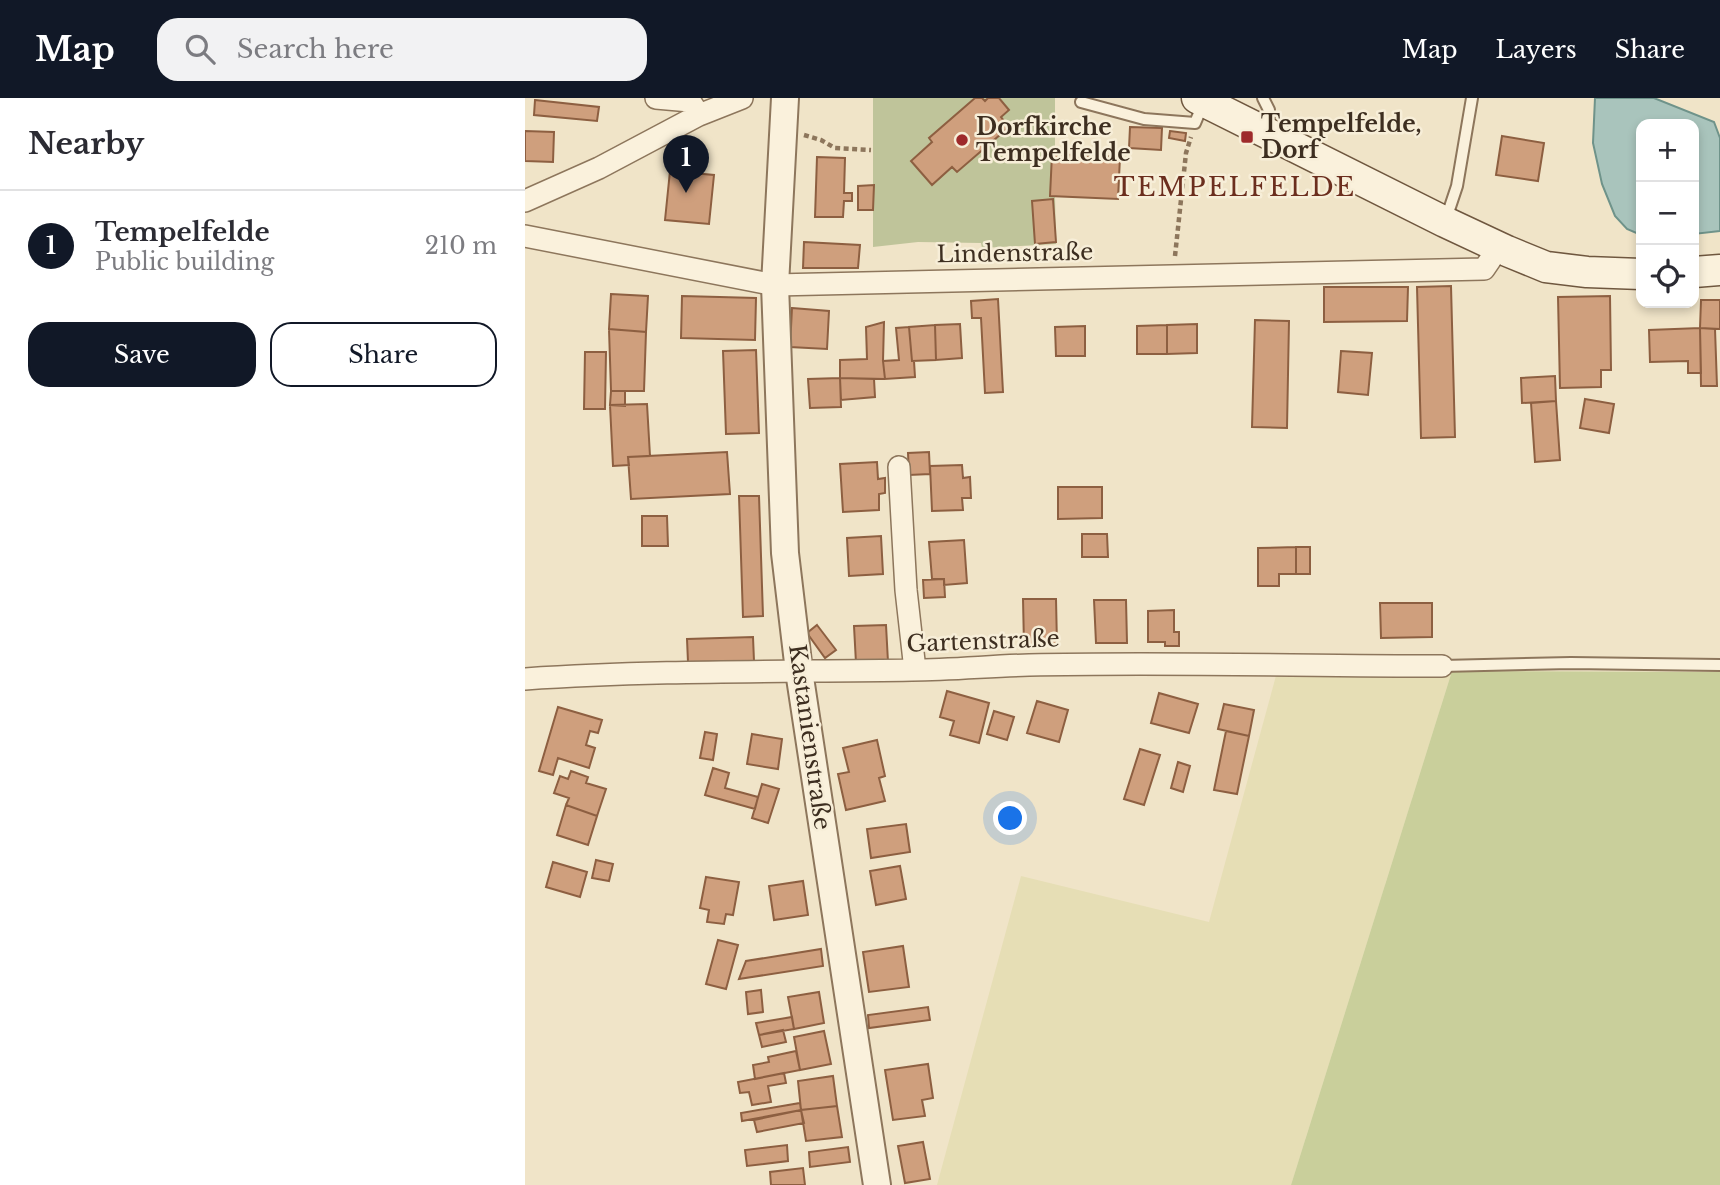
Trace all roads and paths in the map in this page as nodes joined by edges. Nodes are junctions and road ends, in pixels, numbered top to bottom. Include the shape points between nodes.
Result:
1 (656, 98) edge
2 (742, 98) edge
3 (785, 98) edge
4 (1263, 98) edge
5 (1472, 98) edge
6 (1081, 102) dead end
7 (1199, 108) edge
8 (699, 115) junction
9 (1268, 133) junction
10 (783, 134) junction
11 (871, 150) dead end
12 (525, 201) edge
13 (1445, 222) junction
14 (525, 236) edge
15 (1499, 247) junction
16 (1720, 270) edge
17 (1699, 272) edge
18 (1636, 274) edge
19 (1172, 276) junction
20 (775, 285) junction
21 (899, 467) dead end
22 (1720, 665) edge
23 (1442, 666) joint
24 (915, 670) junction
25 (799, 671) junction
26 (525, 679) edge
27 (877, 1185) edge

1 - 8 street via 690,101
2 - 8 street
3 - 10 street, Kastanienstraße
4 - 9 lane via 1269,110
5 - 13 lane via 1457,186
6 - 7 lane via 1144,119
7 - 9 main road
7 - 19 path via 1186,153
8 - 12 street
9 - 13 main road
10 - 11 path via 811,136 835,148
10 - 20 street, Kastanienstraße
13 - 15 main road
14 - 20 street, Lindenstraße
15 - 18 main road via 1546,267
15 - 19 street, Lindenstraße via 1484,269
16 - 17 main road
19 - 20 street, Lindenstraße
20 - 25 street, Kastanienstraße via 785,553
21 - 24 street
22 - 23 lane
23 - 24 street, Gartenstraße via 1146,664
24 - 25 street, Gartenstraße
25 - 26 street, Gartenstraße
25 - 27 street, Kastanienstraße

